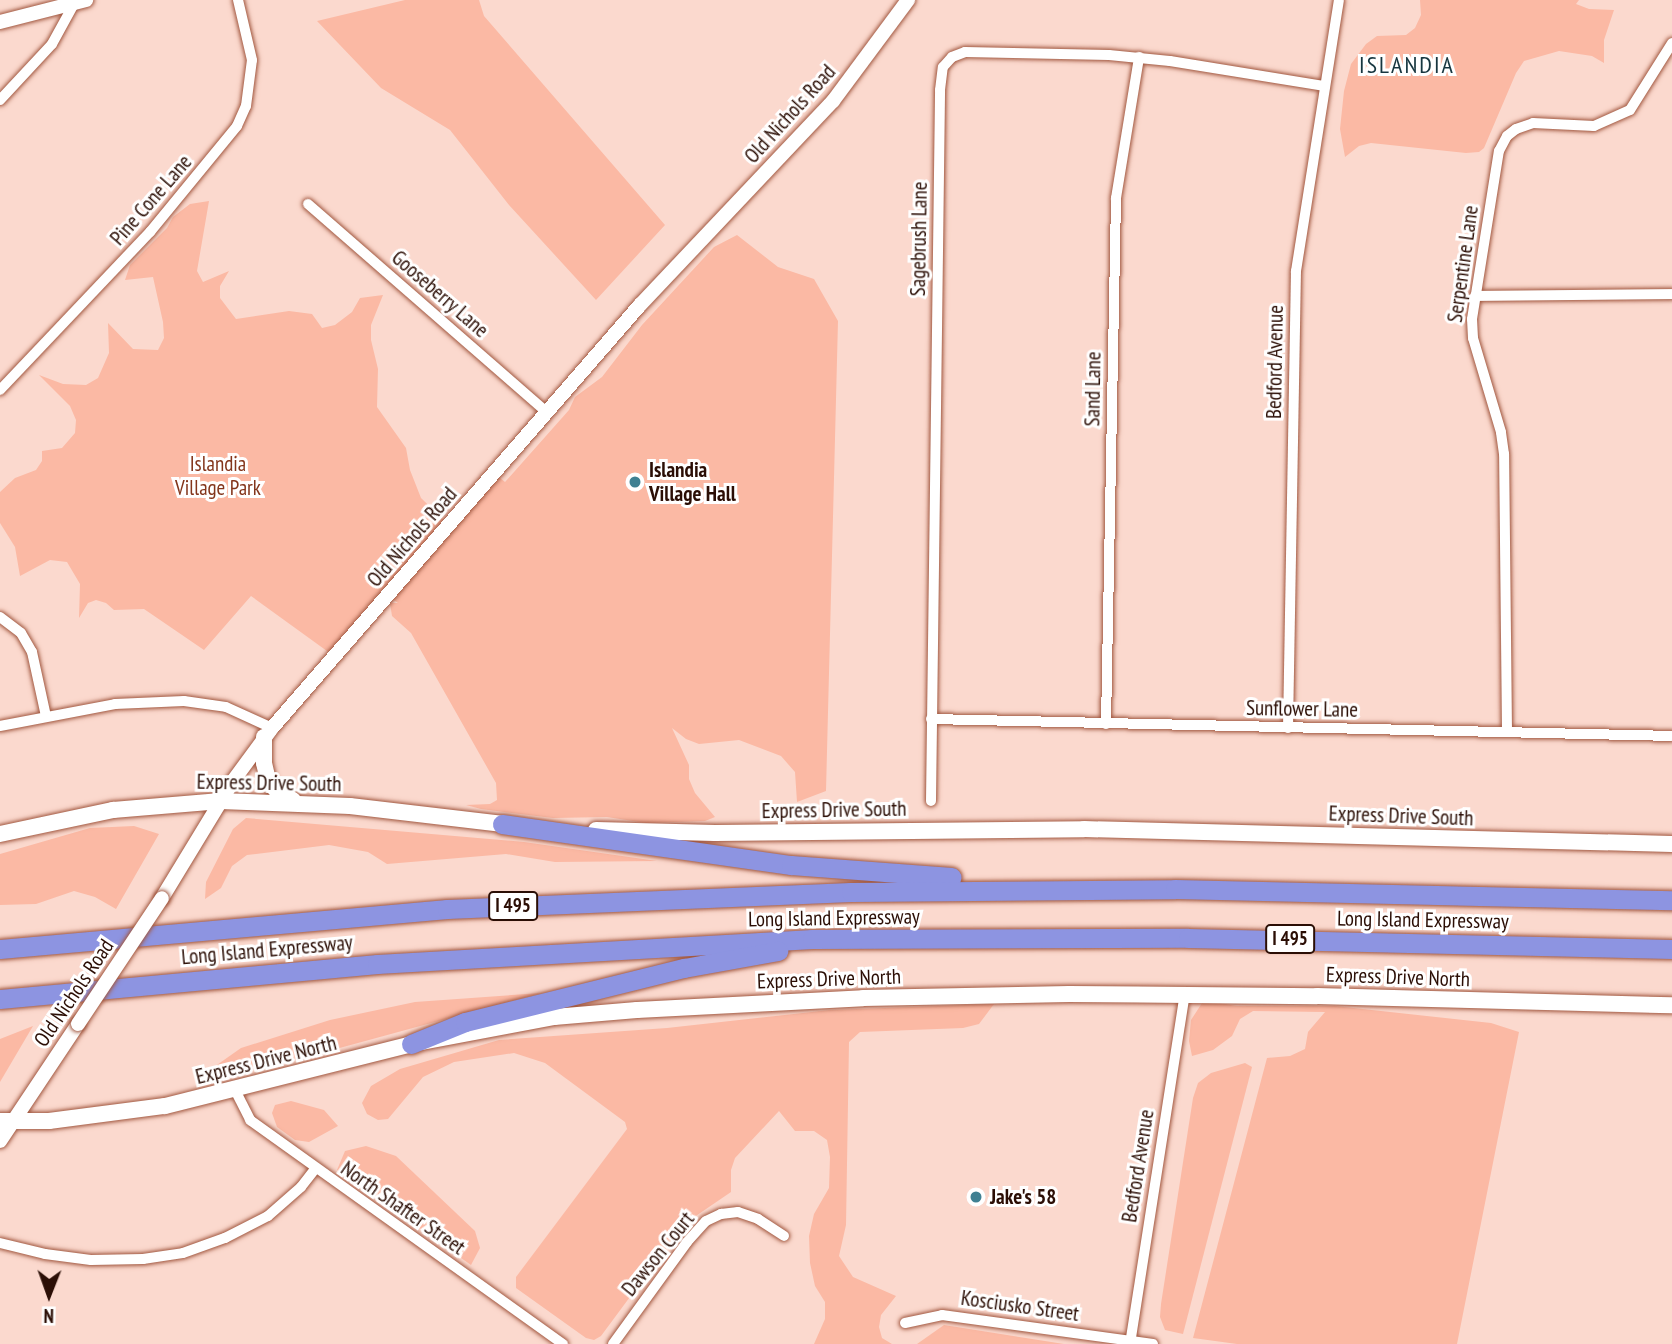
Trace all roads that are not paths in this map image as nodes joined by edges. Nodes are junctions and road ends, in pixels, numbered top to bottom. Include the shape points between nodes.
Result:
1 (238, 0) edge
2 (908, 0) edge
3 (1339, 0) edge
4 (80, 2) edge
5 (0, 22) edge
6 (1672, 43) edge
7 (1139, 57) junction
8 (1325, 86) junction
9 (0, 100) edge
10 (308, 204) dead end
11 (1672, 294) edge
12 (1475, 296) junction
13 (0, 390) edge
14 (548, 413) junction
15 (0, 617) edge
16 (46, 716) junction
17 (931, 719) junction
18 (1106, 724) junction
19 (0, 726) edge
20 (1288, 727) junction
21 (1507, 732) junction
22 (268, 733) junction
23 (1672, 736) edge
24 (221, 801) junction
25 (931, 802) dead end
26 (298, 803) junction
27 (502, 824) junction
28 (0, 834) edge
29 (1672, 844) edge
30 (1028, 889) junction
31 (1672, 900) edge
32 (812, 939) junction
33 (0, 949) edge
34 (1672, 949) edge
35 (1185, 993) junction
36 (0, 999) edge
37 (1672, 1005) edge
38 (411, 1044) junction
39 (235, 1090) junction
40 (6, 1121) edge
41 (0, 1141) edge
42 (315, 1169) junction
43 (784, 1236) dead end
44 (0, 1243) edge
45 (905, 1323) dead end
46 (1130, 1342) edge
47 (563, 1344) edge
48 (613, 1344) edge
49 (1153, 1344) edge

1 - 13 street, Pine Cone Lane via 252,60 246,106 237,126 150,232
2 - 14 street, Old Nichols Road via 833,101 665,278
3 - 8 street, Bedford Avenue
4 - 5 street
4 - 9 street via 52,44
6 - 12 street, Serpentine Lane via 1630,110 1614,120 1594,127 1533,123 1507,135 1499,152
7 - 8 street, Sagebrush Lane
7 - 17 street, Sagebrush Lane via 965,52 943,67
7 - 18 street, Sand Lane via 1116,198
8 - 20 street, Bedford Avenue via 1296,271
10 - 14 street, Gooseberry Lane
11 - 12 street
12 - 21 street, Serpentine Lane via 1473,338 1504,454
14 - 22 street, Old Nichols Road
15 - 16 street via 21,633 32,652
16 - 19 street
16 - 22 street via 115,704 184,701 226,707
17 - 18 street, Sunflower Lane
17 - 25 street, Sagebrush Lane
18 - 20 street, Sunflower Lane
20 - 21 street, Sunflower Lane
21 - 23 street, Sunflower Lane
22 - 24 street, Old Nichols Road
22 - 26 main road via 264,763 268,781
24 - 26 main road, Express Drive South
24 - 28 main road, Express Drive South via 113,810
24 - 40 street, Old Nichols Road, bridge via 78,1024
26 - 27 main road, Express Drive South
27 - 29 main road, Express Drive South via 676,833 1084,829
27 - 30 highway via 805,867 983,877
30 - 31 highway, Long Island Expressway / I 495
30 - 33 highway, Long Island Expressway / I 495 via 743,895 447,909
32 - 34 highway, Long Island Expressway / I 495 via 1188,938
32 - 36 highway, Long Island Expressway / I 495 via 390,963
32 - 38 highway via 767,954 684,968 466,1022
35 - 37 main road, Express Drive North
35 - 38 main road, Express Drive North via 924,996 647,1009 555,1017
35 - 46 street, Bedford Avenue
38 - 39 main road, Express Drive North
39 - 40 main road, Express Drive North via 102,1116
39 - 42 street, North Shafter Street via 250,1120
40 - 41 street, Old Nichols Road
42 - 44 street via 302,1187 268,1216 183,1253 91,1260
42 - 47 street, North Shafter Street
43 - 48 street, Dawson Court via 738,1212 706,1221
45 - 46 street, Kosciusko Street via 942,1315
46 - 49 street, Kosciusko Street

